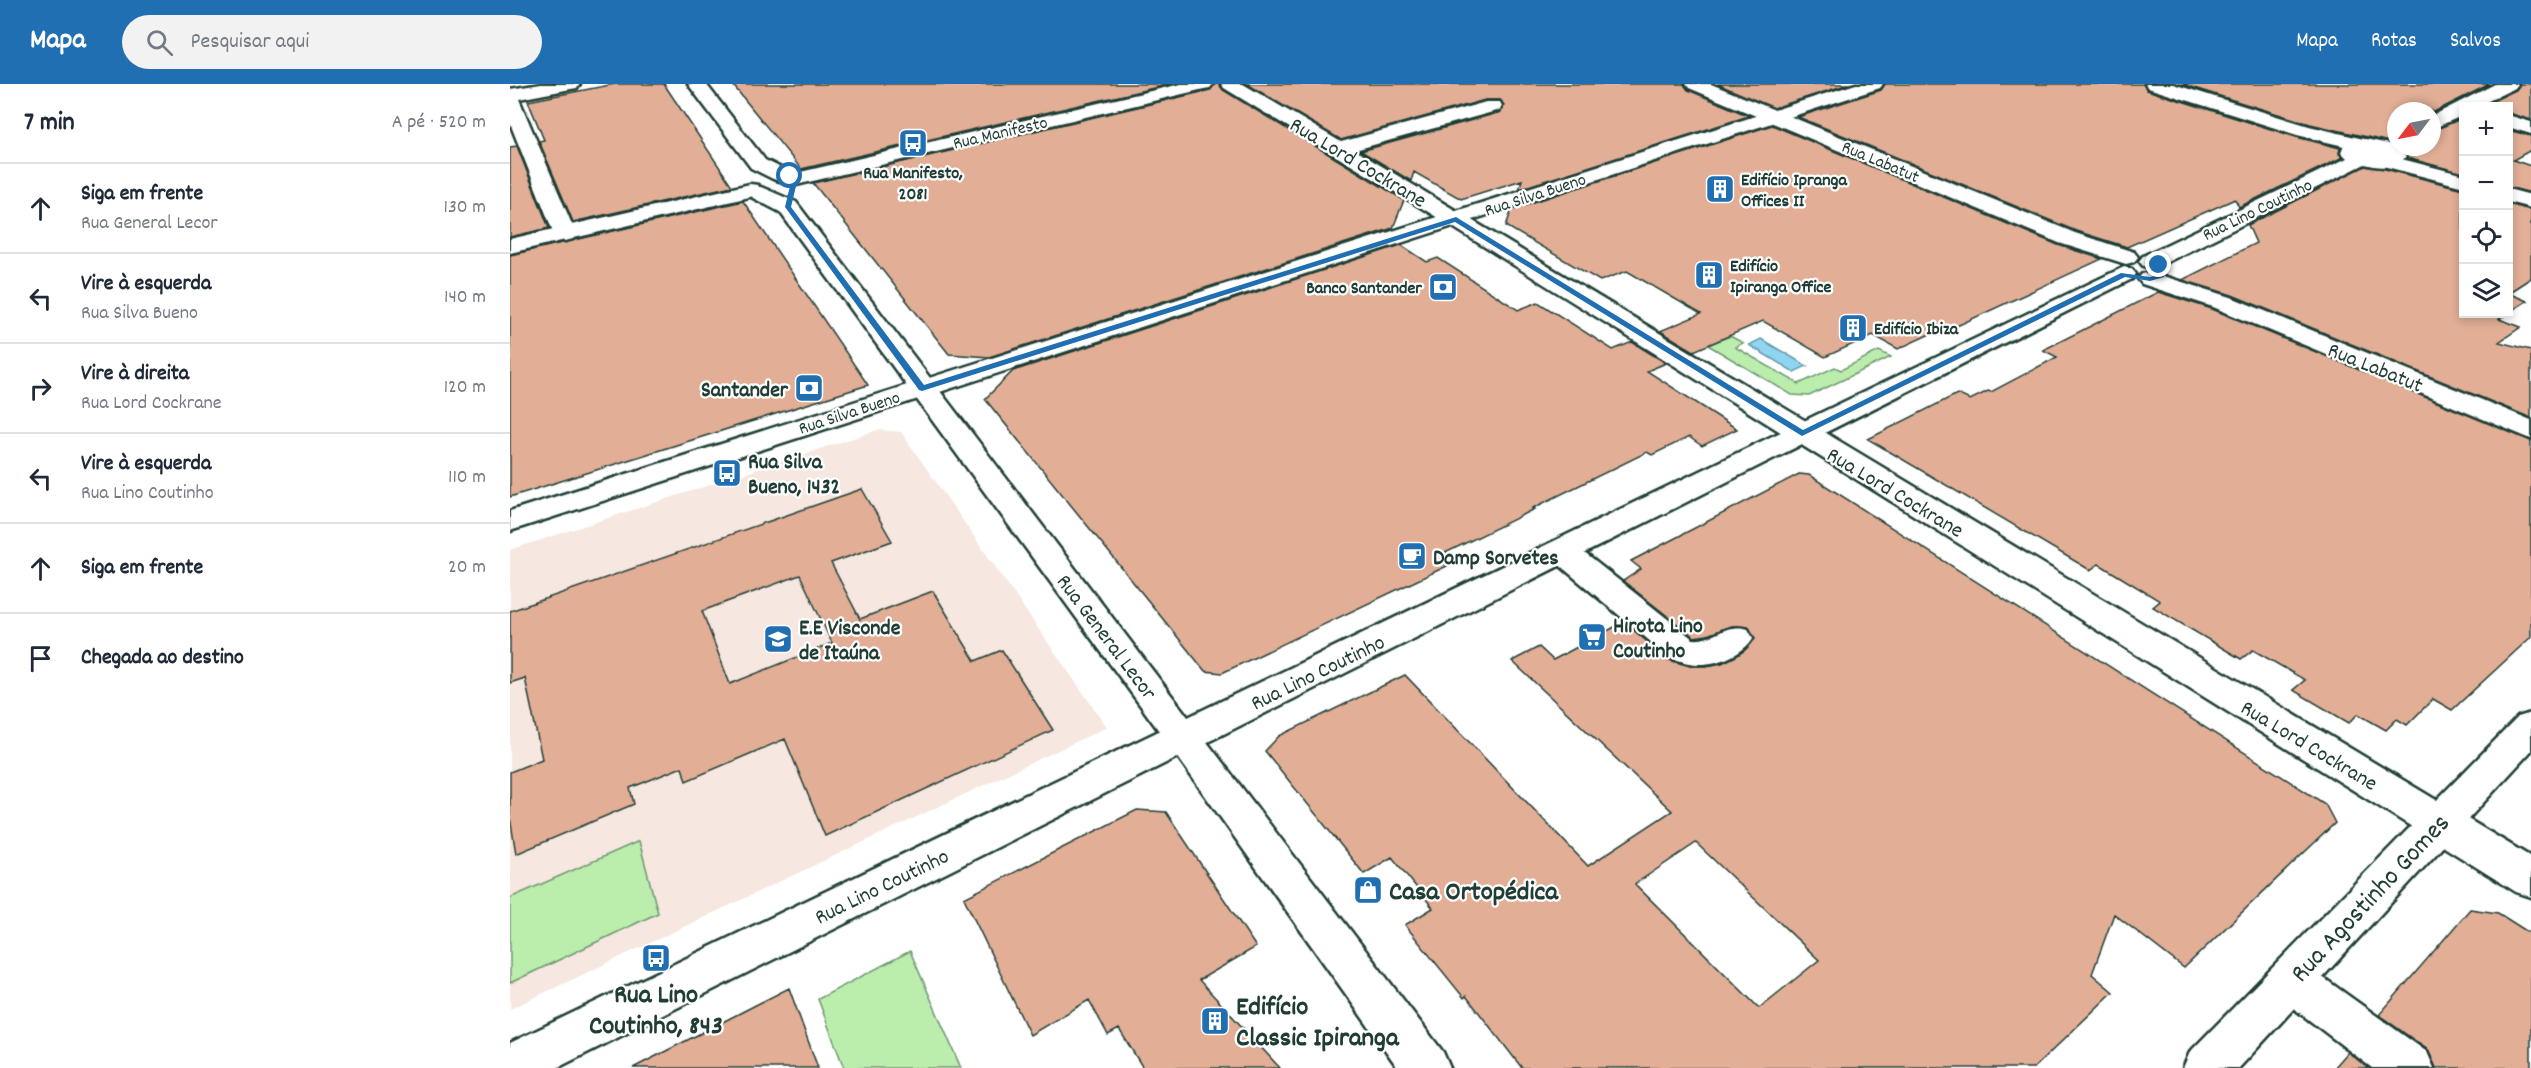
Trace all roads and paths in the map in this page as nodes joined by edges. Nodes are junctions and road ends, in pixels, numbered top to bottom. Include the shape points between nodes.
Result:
1 (571, 84) edge
2 (697, 84) edge
3 (1204, 84) edge
4 (1230, 84) edge
5 (1695, 84) edge
6 (1874, 84) edge
7 (2154, 84) edge
8 (2509, 84) edge
9 (510, 95) edge
10 (510, 100) edge
11 (2474, 102) edge
12 (1493, 106) dead end
13 (2459, 110) edge
14 (1772, 116) junction
15 (2441, 119) edge
16 (2513, 123) edge
17 (2531, 128) edge
18 (1338, 149) junction
19 (2377, 151) edge
20 (2458, 180) edge
21 (773, 184) junction
22 (2513, 197) edge
23 (2531, 202) edge
24 (1456, 219) junction
25 (565, 234) junction
26 (510, 246) edge
27 (2138, 268) junction
28 (922, 388) junction
29 (2531, 430) edge
30 (1802, 434) junction
31 (510, 521) edge
32 (1562, 551) junction
33 (1736, 638) dead end
34 (2531, 727) edge
35 (1183, 736) junction
36 (2439, 822) junction
37 (2531, 879) edge
38 (2291, 980) junction
39 (510, 1067) edge
40 (1426, 1068) edge
41 (2207, 1068) edge
42 (2410, 1068) edge

1 - 9 street
2 - 21 street, Rua General Lecor
3 - 21 street, Rua Manifesto
4 - 18 street, Rua Lord Cockrane
5 - 14 street, Rua Labatut
6 - 14 street, Rua Silva Bueno
7 - 19 street
8 - 11 street
10 - 25 street
12 - 18 street
13 - 15 street
14 - 24 street, Rua Silva Bueno
14 - 27 street, Rua Labatut
16 - 17 street
18 - 24 street, Rua Lord Cockrane
19 - 20 street
19 - 27 street, Rua Lino Coutinho
21 - 25 street, Rua Manifesto
21 - 28 street, Rua General Lecor
22 - 23 street
24 - 28 street, Rua Silva Bueno
24 - 30 street, Rua Lord Cockrane
25 - 26 street, Rua Manifesto
27 - 29 street, Rua Labatut
27 - 30 street, Rua Lino Coutinho
28 - 31 street, Rua Silva Bueno
28 - 35 street, Rua General Lecor
30 - 32 street, Rua Lino Coutinho
30 - 36 street, Rua Lord Cockrane
32 - 33 street via 1682,649 1706,653
32 - 35 street, Rua Lino Coutinho
34 - 36 street, Rua Agostinho Gomes
35 - 39 street, Rua Lino Coutinho
35 - 40 street, Rua General Lecor
36 - 37 street, Rua Lord Cockrane
36 - 38 street, Rua Agostinho Gomes
38 - 41 street, Rua Agostinho Gomes
38 - 42 street

